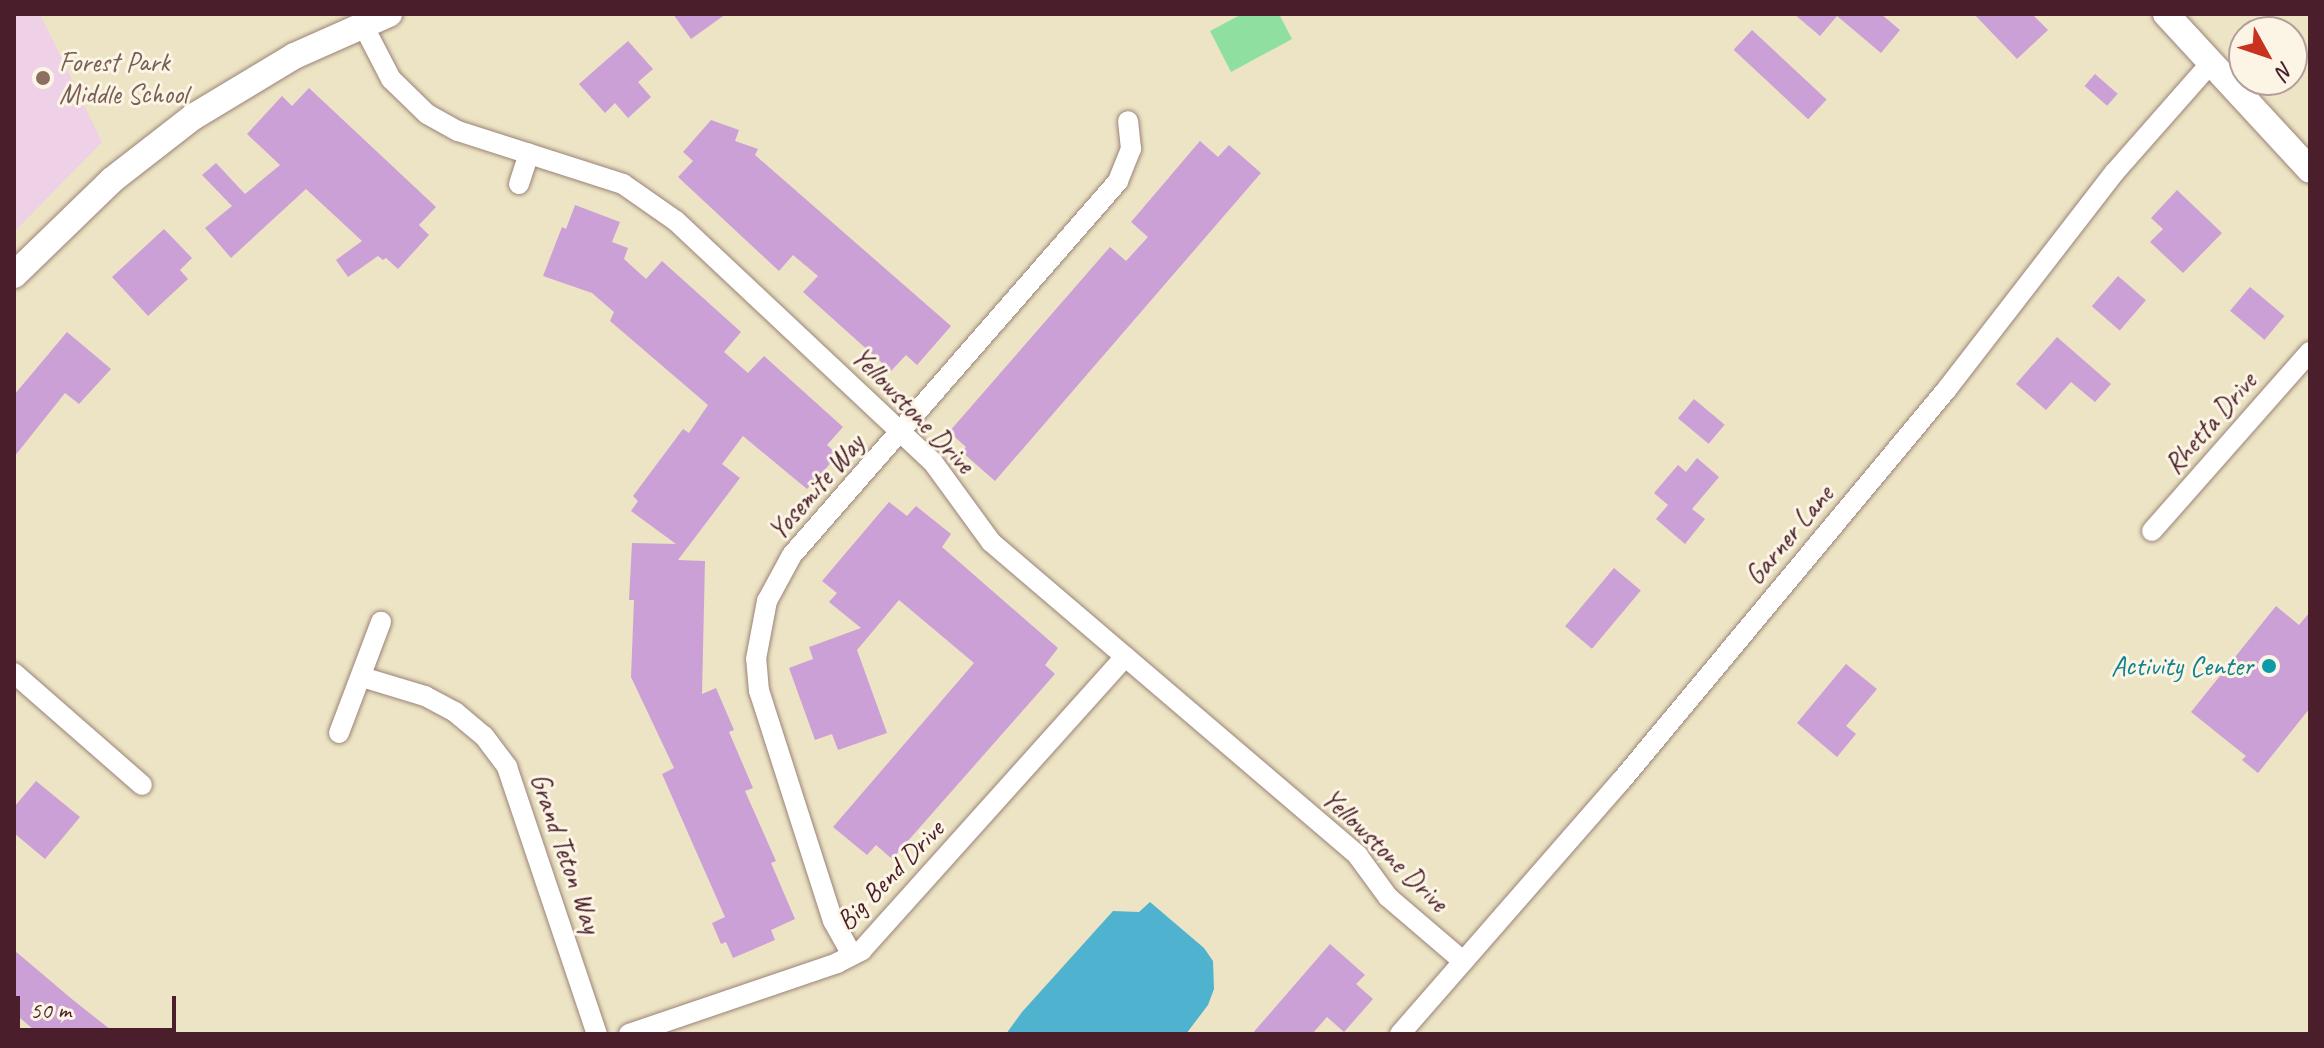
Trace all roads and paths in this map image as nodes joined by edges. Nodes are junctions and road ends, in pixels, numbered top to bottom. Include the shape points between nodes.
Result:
1 (389, 14) edge
2 (2166, 14) edge
3 (363, 25) junction
4 (2211, 63) junction
5 (1128, 121) dead end
6 (529, 154) junction
7 (2310, 170) edge
8 (519, 184) dead end
9 (14, 275) edge
10 (2310, 352) edge
11 (902, 432) junction
12 (2152, 531) dead end
13 (381, 622) dead end
14 (1125, 657) junction
15 (14, 673) edge
16 (362, 677) junction
17 (339, 733) dead end
18 (142, 785) dead end
19 (852, 955) junction
20 (1463, 961) junction
21 (597, 1034) edge
22 (629, 1034) edge
23 (1400, 1034) edge

1 - 3 street
2 - 4 street
3 - 6 street, Yellowstone Drive via 391,79 427,114 458,131
3 - 9 street via 245,82 169,134 95,195
4 - 7 street
4 - 20 street, Garner Lane via 2114,173 1947,389 1621,781
5 - 11 street, Yosemite Way via 1131,149 1118,181
6 - 8 street
6 - 11 street, Yellowstone Drive via 623,184 648,198
10 - 12 street, Rhetta Drive
11 - 14 street, Yellowstone Drive via 943,473 991,542
11 - 19 street, Yosemite Way via 783,569 767,601 757,649 763,707 836,931
13 - 16 street
14 - 19 street, Big Bend Drive via 878,934
14 - 20 street, Yellowstone Drive via 1358,856 1388,897
15 - 18 street
16 - 17 street
16 - 21 street, Grand Teton Way via 425,696 455,712 484,736 507,767
19 - 22 street, Big Bend Drive
20 - 23 street, Garner Lane

